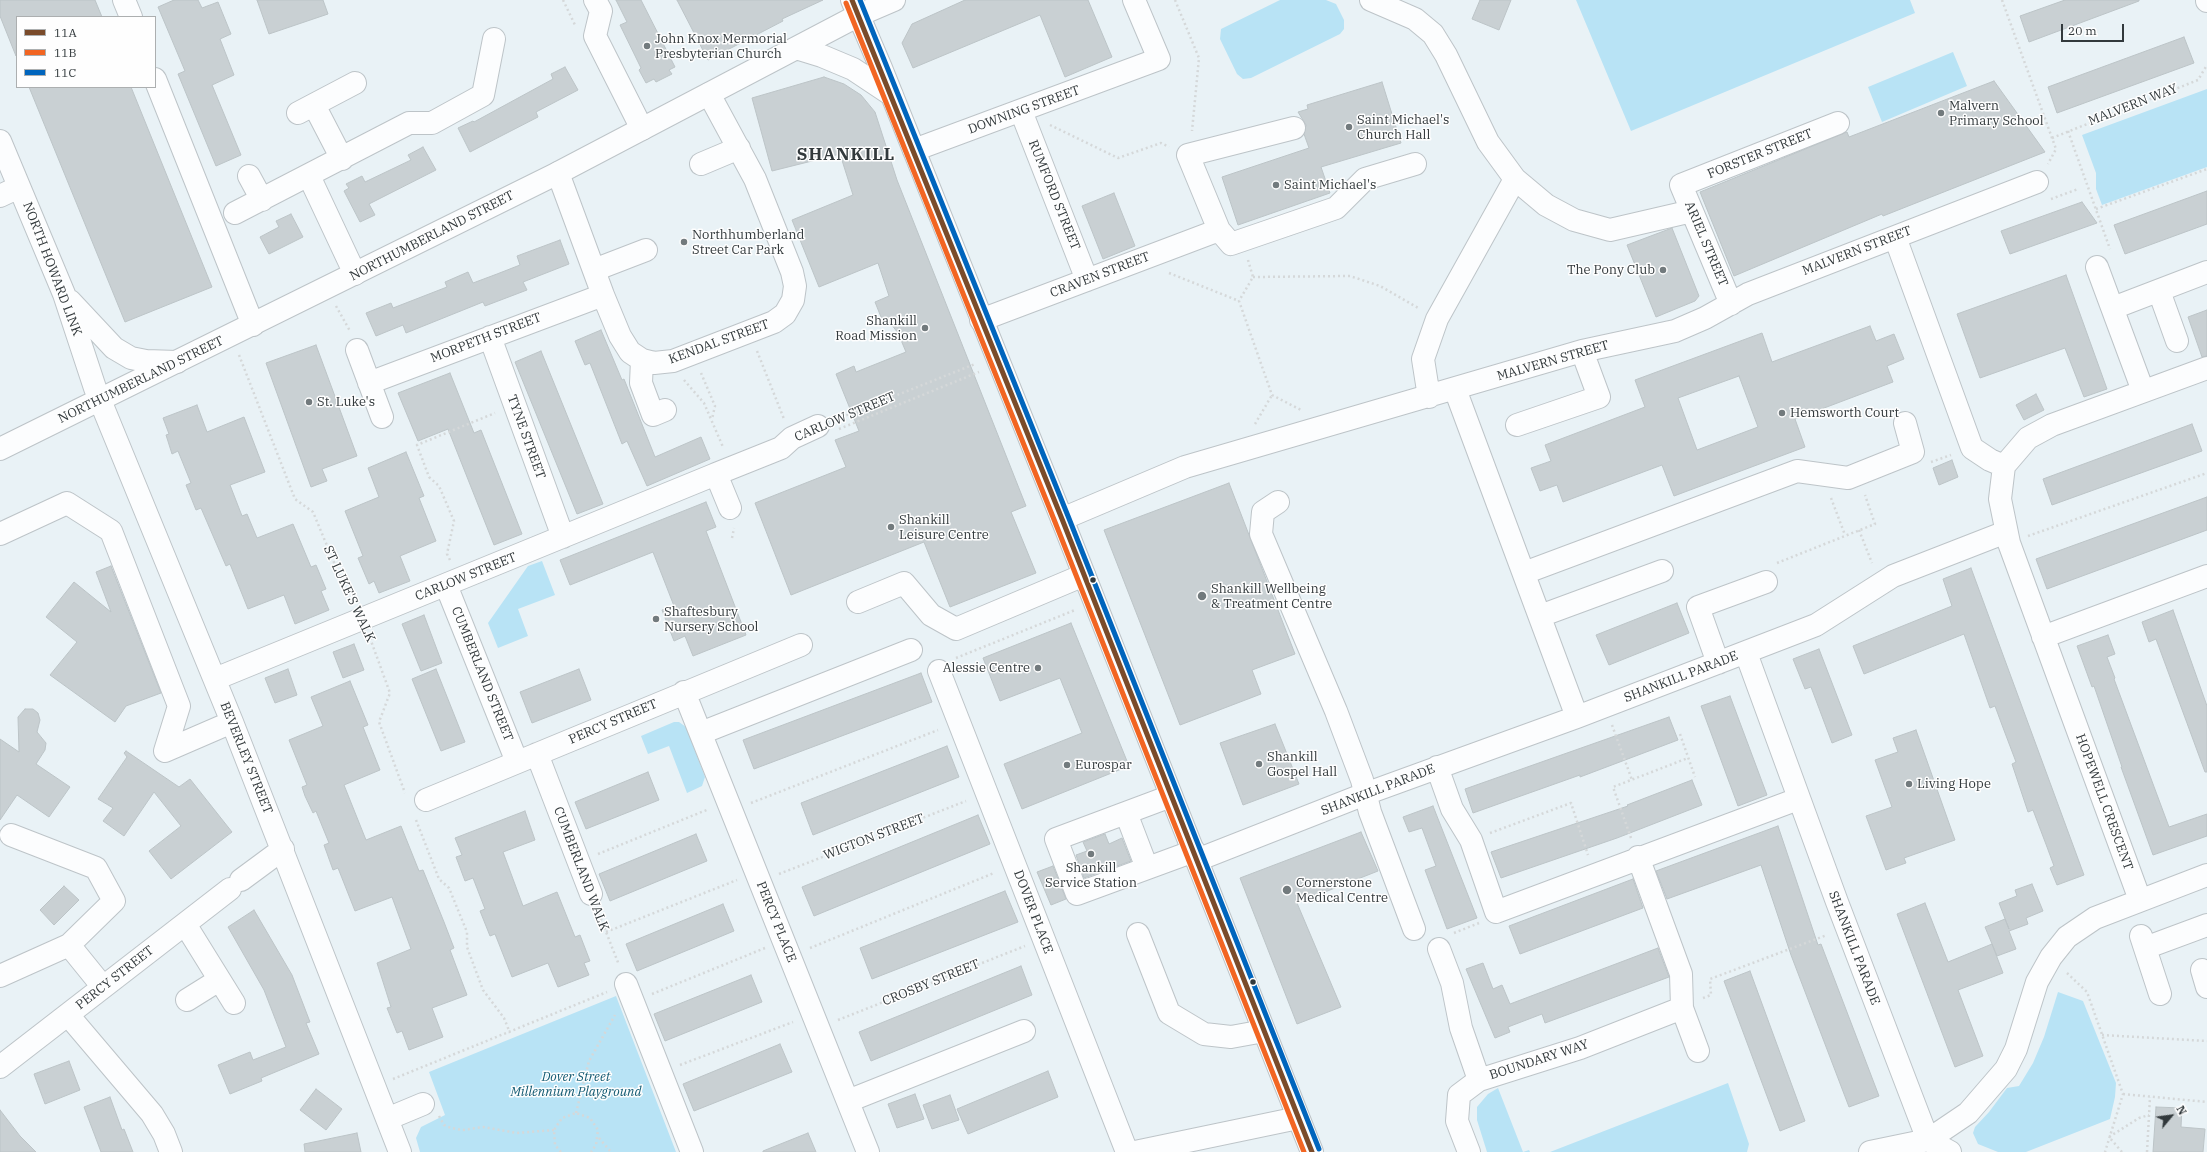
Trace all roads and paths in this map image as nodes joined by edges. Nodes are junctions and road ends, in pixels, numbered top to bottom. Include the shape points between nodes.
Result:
1 (124, 0) edge
2 (595, 0) edge
3 (894, 0) edge
4 (1134, 0) edge
5 (1175, 0) edge
6 (1372, 0) edge
7 (2002, 0) edge
8 (856, 7) edge
9 (131, 16) edge
10 (494, 39) dead end
11 (796, 48) junction
12 (2207, 65) edge
13 (156, 82) edge
14 (355, 83) dead end
15 (709, 94) junction
16 (892, 95) junction
17 (1021, 111) junction
18 (1838, 123) dead end
19 (1294, 128) dead end
20 (642, 129) junction
21 (2068, 130) junction
22 (2052, 138) junction
23 (0, 140) edge
24 (739, 148) junction
25 (914, 150) junction
26 (1192, 154) junction
27 (342, 159) junction
28 (701, 164) dead end
29 (1415, 164) dead end
30 (2207, 169) edge
31 (558, 173) junction
32 (249, 176) dead end
33 (309, 176) junction
34 (1515, 179) junction
35 (2037, 182) joint
36 (1681, 185) joint
37 (10, 191) edge
38 (262, 200) junction
39 (2096, 209) junction
40 (1692, 211) junction
41 (235, 213) dead end
42 (1219, 230) junction
43 (1894, 237) junction
44 (1242, 241) junction
45 (646, 250) dead end
46 (1152, 255) junction
47 (2098, 267) joint
48 (594, 270) junction
49 (2207, 272) edge
50 (355, 274) junction
51 (1253, 277) junction
52 (1087, 280) junction
53 (329, 287) junction
54 (2159, 291) junction
55 (64, 294) junction
56 (604, 295) junction
57 (1239, 301) junction
58 (1730, 304) junction
59 (2113, 308) junction
60 (1437, 319) junction
61 (981, 320) junction
62 (253, 325) junction
63 (232, 335) junction
64 (490, 337) junction
65 (2177, 341) dead end
66 (358, 350) joint
67 (1582, 351) junction
68 (750, 352) dead end
69 (652, 361) junction
70 (177, 362) junction
71 (975, 364) dead end
72 (2207, 368) edge
73 (708, 369) dead end
74 (979, 372) dead end
75 (369, 383) junction
76 (1456, 389) junction
77 (2143, 391) junction
78 (1429, 397) junction
79 (100, 400) junction
80 (514, 405) junction
81 (665, 410) dead end
82 (382, 417) dead end
83 (712, 420) junction
84 (1905, 423) dead end
85 (1517, 425) dead end
86 (1324, 427) junction
87 (820, 430) junction
88 (786, 443) junction
89 (0, 449) edge
90 (2004, 466) junction
91 (724, 470) junction
92 (2207, 473) edge
93 (1865, 494) dead end
94 (1278, 502) dead end
95 (730, 508) dead end
96 (1062, 519) junction
97 (1859, 530) junction
98 (0, 534) edge
99 (563, 537) junction
100 (2008, 537) junction
101 (1662, 571) dead end
102 (1524, 573) junction
103 (1084, 575) junction
104 (1766, 582) joint
105 (2205, 582) edge
106 (452, 583) junction
107 (1879, 583) junction
108 (858, 602) dead end
109 (1095, 603) junction
110 (1540, 616) junction
111 (363, 619) junction
112 (2043, 637) junction
113 (802, 645) dead end
114 (910, 650) dead end
115 (1746, 653) junction
116 (1718, 663) junction
117 (940, 672) joint
118 (215, 679) junction
119 (684, 692) junction
120 (1606, 706) junction
121 (1577, 717) junction
122 (232, 722) junction
123 (959, 722) junction
124 (701, 733) junction
125 (1680, 734) dead end
126 (527, 758) junction
127 (1688, 758) junction
128 (1437, 767) junction
129 (1695, 777) dead end
130 (1632, 780) junction
131 (987, 793) junction
132 (1365, 794) junction
133 (1172, 796) junction
134 (1798, 799) junction
135 (416, 804) junction
136 (730, 806) junction
137 (1126, 813) junction
138 (11, 835) dead end
139 (1471, 840) junction
140 (283, 849) junction
141 (1195, 855) junction
142 (1638, 858) junction
143 (578, 862) junction
144 (1015, 865) junction
145 (1147, 868) junction
146 (1594, 874) junction
147 (2207, 875) edge
148 (758, 877) junction
149 (591, 894) joint
150 (2140, 900) junction
151 (1496, 912) junction
152 (185, 924) junction
153 (2207, 925) edge
154 (1846, 928) junction
155 (1414, 929) dead end
156 (606, 932) junction
157 (1138, 934) dead end
158 (1044, 939) junction
159 (69, 946) junction
160 (787, 948) junction
161 (1439, 949) joint
162 (2051, 957) junction
163 (0, 976) edge
164 (219, 980) junction
165 (103, 987) junction
166 (630, 993) junction
167 (2160, 994) dead end
168 (187, 1000) dead end
169 (234, 1003) dead end
170 (1682, 1008) junction
171 (68, 1014) junction
172 (816, 1021) junction
173 (1264, 1030) junction
174 (1024, 1031) dead end
175 (510, 1032) junction
176 (2102, 1035) junction
177 (2207, 1041) edge
178 (1698, 1051) dead end
179 (0, 1067) edge
180 (661, 1072) junction
181 (1480, 1080) junction
182 (375, 1087) junction
183 (2123, 1094) junction
184 (2150, 1096) junction
185 (848, 1101) junction
186 (2207, 1102) edge
187 (423, 1104) joint
188 (576, 1113) junction
189 (2149, 1114) junction
190 (1298, 1118) junction
191 (387, 1119) junction
192 (554, 1130) junction
193 (2109, 1137) junction
194 (598, 1138) junction
195 (1928, 1140) junction
196 (1183, 1147) edge
197 (171, 1152) edge
198 (400, 1152) edge
199 (561, 1152) edge
200 (591, 1152) edge
201 (611, 1152) edge
202 (692, 1152) edge
203 (868, 1152) edge
204 (1127, 1152) edge
205 (1135, 1152) edge
206 (1312, 1152) edge
207 (1469, 1152) edge
208 (1870, 1152) edge
209 (1950, 1152) edge
210 (2104, 1152) edge
211 (2122, 1152) edge
212 (2146, 1152) edge

1 - 9 street
2 - 20 street via 601,11 596,36
3 - 8 street, NORTHUMBERLAND STREET
4 - 17 street, DOWNING STREET via 1159,59
5 - 26 path via 1199,58
6 - 34 street via 1415,19 1433,34 1446,55 1482,144
7 - 22 path
8 - 11 street, NORTHUMBERLAND STREET
8 - 16 street
10 - 27 street via 483,95 432,123 410,123
11 - 15 street, NORTHUMBERLAND STREET
11 - 16 street via 853,69
12 - 21 path, MALVERN WAY via 2198,80
13 - 62 street
14 - 27 street via 306,109
15 - 20 street, NORTHUMBERLAND STREET
15 - 24 street, KENDAL STREET
16 - 25 street
17 - 25 street, DOWNING STREET
17 - 26 path via 1118,158 1160,143
17 - 52 street, RUMFORD STREET
18 - 36 street, FORSTER STREET
19 - 26 street
20 - 31 street, NORTHUMBERLAND STREET
21 - 22 path, MALVERN WAY
21 - 39 path
22 - 35 path via 2056,149
23 - 37 street, NORTH HOWARD LINK
24 - 28 street
24 - 69 street, KENDAL STREET via 755,179 792,272 793,300 774,329 673,361
25 - 61 street
26 - 42 street
27 - 33 street
29 - 44 street via 1365,179 1336,208
30 - 39 path
31 - 48 street
31 - 50 street, NORTHUMBERLAND STREET
32 - 38 street
33 - 38 street
33 - 50 street
34 - 40 street via 1546,205 1574,220 1610,230
34 - 60 street via 1464,275
35 - 43 street, MALVERN STREET
36 - 40 street, ARIEL STREET
37 - 55 street, NORTH HOWARD LINK
38 - 41 street
39 - 47 path via 2110,250
40 - 58 street, ARIEL STREET
42 - 44 street via 1231,244
42 - 46 street, CRAVEN STREET
43 - 58 street, MALVERN STREET via 1748,294
43 - 90 street via 1972,448
44 - 51 path
45 - 48 street
46 - 52 street, CRAVEN STREET
46 - 57 path via 1160,269
47 - 59 street
48 - 56 street
49 - 54 street
50 - 53 street, NORTHUMBERLAND STREET
51 - 57 path
51 - 60 path via 1350,276 1380,286
52 - 61 street, CRAVEN STREET
53 - 62 street, NORTHUMBERLAND STREET
53 - 66 path via 339,314 348,324
54 - 59 street
54 - 65 street
55 - 70 street via 114,348 131,358
55 - 79 street, NORTH HOWARD LINK
56 - 64 street, MORPETH STREET
56 - 69 street via 620,336 630,352
57 - 86 path via 1272,395 1306,413
58 - 67 street, MALVERN STREET via 1675,331
59 - 77 street
60 - 78 street via 1424,359
61 - 96 street
62 - 63 street, NORTHUMBERLAND STREET
63 - 70 street, NORTHUMBERLAND STREET
63 - 111 path, ST LUKE'S WALK via 295,498 313,512 350,603
64 - 75 street, MORPETH STREET
64 - 80 street, TYNE STREET
66 - 75 street
67 - 76 street, MALVERN STREET
67 - 85 street via 1599,397
68 - 88 path via 757,350
69 - 81 street via 641,383 653,415
69 - 83 path via 687,382 704,403
70 - 79 street, NORTHUMBERLAND STREET
71 - 87 path, CARLOW STREET
72 - 77 street
73 - 83 path via 701,372 715,406
74 - 87 path via 844,427
75 - 82 street
76 - 78 street, MALVERN STREET
76 - 102 street
77 - 90 street via 2046,428 2028,438
78 - 86 street, MALVERN STREET
79 - 89 street, NORTHUMBERLAND STREET
79 - 118 street, BEVERLEY STREET
80 - 99 street, TYNE STREET
80 - 106 path via 417,445 429,477 439,486 454,522 447,554
83 - 91 path
84 - 102 street via 1914,452 1848,478 1797,471
86 - 96 street, MALVERN STREET via 1185,467
87 - 88 street, CARLOW STREET via 794,446
88 - 91 street, CARLOW STREET
90 - 100 street, HOPEWELL CRESCENT via 2000,499
91 - 95 street
91 - 99 street, CARLOW STREET
92 - 100 path
93 - 97 path via 1875,524
94 - 132 street via 1263,512 1261,534 1336,711
96 - 103 street
97 - 104 path via 1777,562
97 - 107 path
98 - 122 street via 67,503 111,532 178,706 165,751
99 - 106 street, CARLOW STREET
100 - 107 street via 1946,554
100 - 112 street, HOPEWELL CRESCENT
101 - 110 street
102 - 110 street
103 - 108 street via 956,629 931,615 904,583
103 - 109 street
104 - 116 street via 1698,608
105 - 112 street
106 - 111 street, CARLOW STREET
106 - 126 street, CUMBERLAND STREET
107 - 115 street via 1816,625
109 - 117 path via 958,656
109 - 133 street
110 - 121 street
111 - 118 street, CARLOW STREET
111 - 135 path, ST LUKE'S WALK via 390,692 379,722
112 - 150 street, HOPEWELL CRESCENT
113 - 119 street, PERCY STREET
114 - 124 street
115 - 116 street, SHANKILL PARADE
115 - 134 street, SHANKILL PARADE
116 - 120 street, SHANKILL PARADE
117 - 123 street, DOVER PLACE
118 - 122 street, BEVERLEY STREET
119 - 124 street, PERCY PLACE
119 - 126 street, PERCY STREET
120 - 121 street, SHANKILL PARADE
120 - 130 path
121 - 128 street, SHANKILL PARADE
122 - 140 street, BEVERLEY STREET
123 - 131 street, DOVER PLACE
123 - 136 path
124 - 136 street, PERCY PLACE
125 - 127 path
126 - 135 street, PERCY STREET
126 - 143 street, CUMBERLAND WALK
127 - 129 path
127 - 130 path
128 - 132 street, SHANKILL PARADE
128 - 139 street via 1452,809
130 - 142 path via 1613,787
131 - 144 street, DOVER PLACE
131 - 148 path, WIGTON STREET
132 - 141 street, SHANKILL PARADE
132 - 155 street
133 - 137 street
133 - 141 street
134 - 142 street
134 - 154 street, SHANKILL PARADE
135 - 175 path, ST LUKE'S WALK via 439,879 449,888 467,932 467,947 483,990 504,1018
136 - 143 path
136 - 148 street, PERCY PLACE
137 - 145 street
137 - 145 street, SHANKILL PARADE via 1056,839 1074,887 1077,894
138 - 159 street via 96,868 114,901
139 - 146 path via 1571,803
139 - 151 street
140 - 152 street, PERCY STREET
140 - 182 street, BEVERLEY STREET
141 - 145 street, SHANKILL PARADE
141 - 173 street
142 - 146 street
142 - 170 street via 1680,974
143 - 149 street, CUMBERLAND WALK
144 - 158 street, DOVER PLACE
144 - 160 path
146 - 151 street
147 - 150 street
148 - 156 path, WIGTON STREET
148 - 160 street, PERCY PLACE
149 - 156 path, CUMBERLAND WALK
150 - 162 street via 2095,918 2066,937
151 - 161 path via 1483,922 1450,934
152 - 164 street
152 - 165 street, PERCY STREET
153 - 167 street via 2143,942
154 - 170 path via 1710,979 1711,995
154 - 195 street, SHANKILL PARADE
156 - 166 path, CUMBERLAND WALK
157 - 173 street via 1169,1013 1204,1034 1231,1038
158 - 172 path, CROSBY STREET
158 - 204 street, DOVER PLACE
159 - 163 street
159 - 165 street
160 - 166 path
160 - 172 street, PERCY PLACE
161 - 181 street, BOUNDARY WAY via 1452,983 1461,1028
162 - 176 path via 2087,992
162 - 195 street via 2037,982 2016,1049 2006,1069 1968,1113
164 - 168 street
164 - 169 street
165 - 171 street, PERCY STREET
166 - 175 path
166 - 180 street
166 - 188 path via 589,1061
170 - 178 street
170 - 181 street, BOUNDARY WAY via 1580,1048
171 - 179 street, PERCY STREET
171 - 197 street via 152,1114
172 - 180 path, CROSBY STREET
172 - 185 street, PERCY PLACE
173 - 190 street
174 - 185 street
175 - 182 path
176 - 177 path
176 - 183 path
180 - 202 street
181 - 207 street via 1459,1095 1457,1121
182 - 191 street, BEVERLEY STREET
183 - 184 path
183 - 193 path
184 - 186 path
184 - 189 path
185 - 203 street, PERCY PLACE
187 - 191 street
187 - 192 path via 432,1101 444,1125 451,1128 463,1130 483,1127 517,1133
188 - 192 path via 562,1118
188 - 194 path via 583,1114 595,1124
189 - 193 path
189 - 212 path
190 - 196 street
190 - 206 street
191 - 198 street, BEVERLEY STREET
192 - 199 path via 555,1145
193 - 210 path
193 - 211 path
194 - 200 path
194 - 201 path
195 - 208 street
195 - 209 street
196 - 205 street

